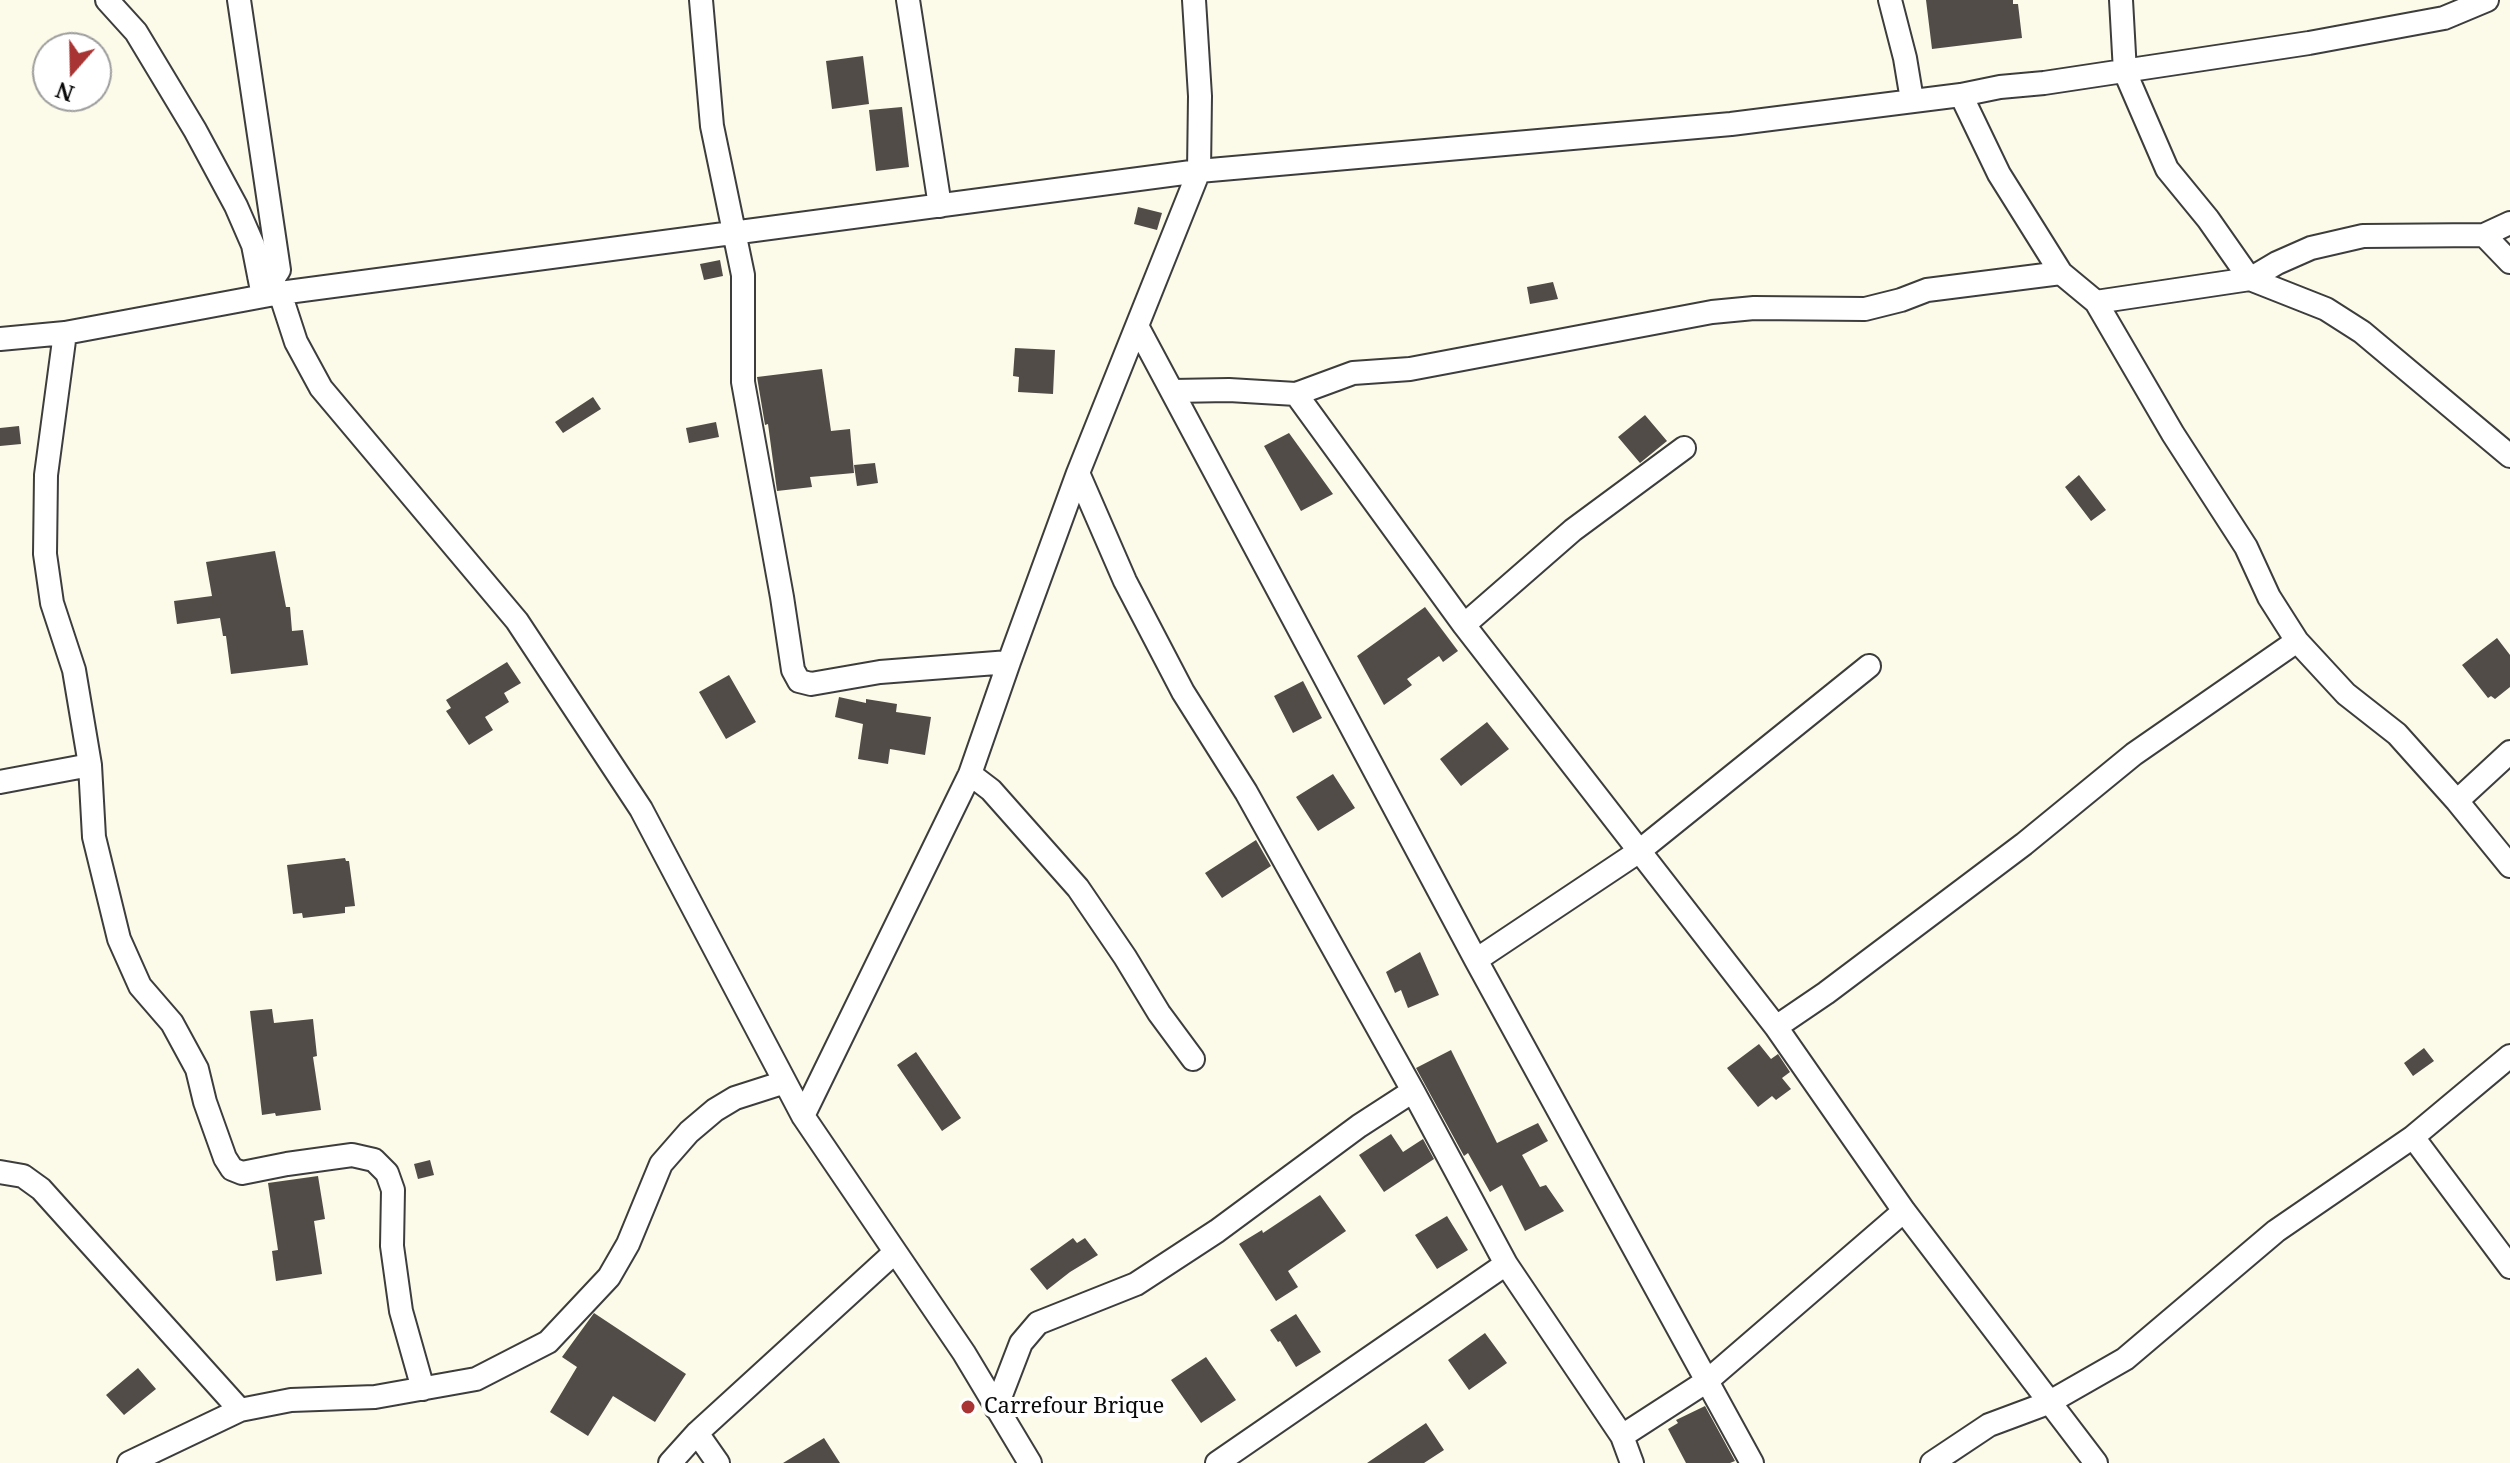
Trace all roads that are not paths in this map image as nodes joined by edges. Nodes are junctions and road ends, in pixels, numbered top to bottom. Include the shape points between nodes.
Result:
1 (107, 0) edge
2 (239, 0) edge
3 (701, 0) edge
4 (908, 0) edge
5 (1194, 0) edge
6 (1890, 0) edge
7 (2121, 0) edge
8 (2487, 0) edge
9 (2125, 72) junction
10 (1961, 95) junction
11 (1912, 100) junction
12 (1199, 171) junction
13 (940, 206) junction
14 (2510, 223) edge
15 (735, 234) junction
16 (2484, 235) junction
17 (2510, 262) edge
18 (2061, 273) junction
19 (2250, 279) junction
20 (267, 288) junction
21 (2096, 302) junction
22 (1137, 326) junction
23 (65, 333) junction
24 (0, 339) edge
25 (1173, 391) junction
26 (1296, 394) junction
27 (1684, 448) dead end
28 (2510, 456) edge
29 (1078, 473) junction
30 (1464, 625) junction
31 (2297, 641) junction
32 (1009, 662) junction
33 (1869, 666) dead end
34 (2510, 752) edge
35 (90, 765) junction
36 (970, 774) junction
37 (0, 782) edge
38 (2457, 801) junction
39 (1638, 852) junction
40 (2510, 866) edge
41 (1476, 960) junction
42 (1776, 1027) junction
43 (2510, 1056) edge
44 (1193, 1059) dead end
45 (785, 1082) junction
46 (1413, 1091) junction
47 (803, 1116) junction
48 (2413, 1137) junction
49 (0, 1172) edge
50 (1904, 1211) junction
51 (894, 1253) junction
52 (1506, 1264) junction
53 (2510, 1267) edge
54 (1707, 1381) junction
55 (423, 1389) junction
56 (2048, 1403) junction
57 (996, 1408) junction
58 (240, 1410) junction
59 (697, 1433) junction
60 (1622, 1436) junction
61 (129, 1463) edge
62 (670, 1463) edge
63 (718, 1463) edge
64 (1030, 1463) edge
65 (1217, 1463) edge
66 (1632, 1463) edge
67 (1752, 1463) edge
68 (1932, 1463) edge
69 (2096, 1463) edge

1 - 20 street via 136,32 202,143 236,206
2 - 20 street via 279,270
3 - 15 street via 712,126
4 - 13 street
5 - 12 street
6 - 11 street
7 - 9 street
8 - 9 street via 2444,18
9 - 10 street
9 - 19 street via 2167,169
10 - 11 street
10 - 18 street via 1999,174
11 - 12 street via 1731,124
12 - 13 street
12 - 22 street
13 - 15 street
14 - 16 street
15 - 20 street
15 - 32 street via 743,275 743,382 799,681 811,684 880,672
16 - 17 street
16 - 19 street via 2363,236 2311,248
18 - 21 street
18 - 26 street via 1927,290 1865,309 1712,312 1410,369 1353,373
19 - 21 street
19 - 28 street via 2326,309 2362,332
20 - 23 street
20 - 45 street via 321,388 517,621 641,809
21 - 31 street via 2246,547
22 - 25 street
22 - 29 street
23 - 24 street
23 - 35 street via 46,475 45,554 52,603 74,670
25 - 26 street
25 - 41 street
26 - 30 street
27 - 30 street via 1573,530
29 - 32 street
29 - 46 street via 1125,581 1183,692 1246,792
30 - 39 street
31 - 38 street via 2346,694 2397,734
31 - 42 street via 2134,754 2024,844
32 - 36 street
33 - 39 street
34 - 38 street
35 - 37 street
35 - 55 street via 94,837 119,939 140,986 172,1023 197,1069 232,1169 242,1173 352,1155 374,1160 387,1173 393,1190 392,1246 401,1311
36 - 44 street via 991,790 1078,888
36 - 47 street
38 - 40 street
39 - 41 street
39 - 42 street
41 - 54 street
42 - 50 street
43 - 48 street
45 - 47 street
45 - 55 street via 735,1098 689,1132 661,1164 609,1277 548,1342 476,1379
46 - 52 street
46 - 57 street via 1136,1284 1038,1323 1021,1343
47 - 51 street
48 - 53 street
48 - 56 street via 2276,1231 2125,1359
49 - 58 street via 23,1176 41,1189
50 - 54 street
50 - 56 street
51 - 57 street
51 - 59 street
52 - 60 street
52 - 65 street
54 - 60 street
54 - 67 street
55 - 58 street via 291,1400
56 - 68 street via 1989,1425
56 - 69 street
57 - 64 street
58 - 61 street
59 - 62 street
59 - 63 street
60 - 66 street

